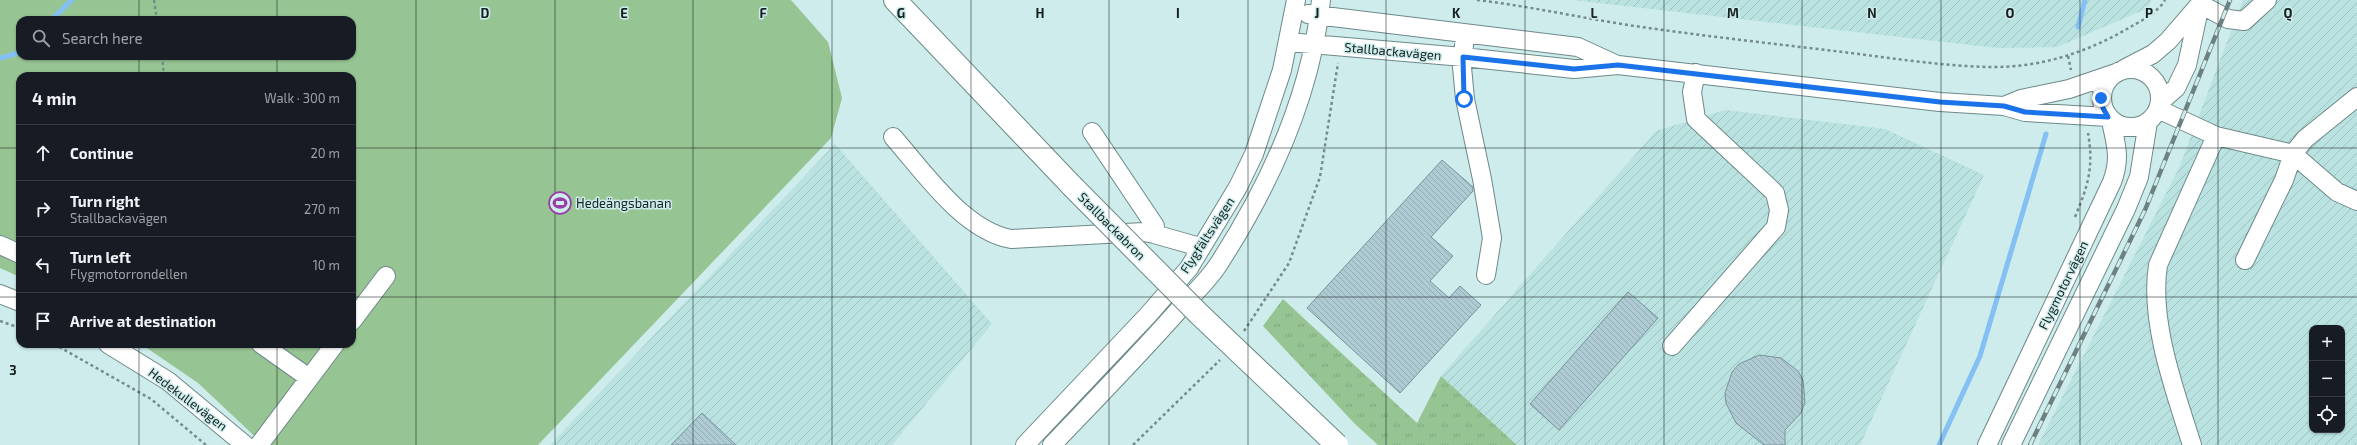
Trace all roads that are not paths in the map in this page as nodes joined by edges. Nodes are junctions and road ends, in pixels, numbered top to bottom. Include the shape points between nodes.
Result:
1 (895, 0) edge
2 (2268, 0) edge
3 (2200, 2) edge
4 (1295, 7) edge
5 (1320, 7) edge
6 (1465, 32) junction
7 (1288, 42) junction
8 (1315, 45) junction
9 (1463, 57) junction
10 (1618, 65) junction
11 (2120, 71) junction
12 (1696, 73) junction
13 (2357, 97) edge
14 (2004, 106) junction
15 (2155, 111) junction
16 (2110, 119) junction
17 (1092, 132) dead end
18 (2216, 136) junction
19 (893, 137) dead end
20 (2293, 154) junction
21 (2357, 201) edge
22 (1154, 234) junction
23 (0, 245) edge
24 (1200, 247) junction
25 (16, 252) edge
26 (2245, 260) dead end
27 (1486, 275) dead end
28 (386, 276) dead end
29 (0, 294) edge
30 (16, 300) edge
31 (356, 316) edge
32 (1672, 346) dead end
33 (114, 348) edge
34 (266, 348) edge
35 (332, 348) edge
36 (309, 378) junction
37 (245, 445) edge
38 (259, 445) edge
39 (1026, 445) edge
40 (1052, 445) edge
41 (1337, 445) edge
42 (1987, 445) edge
43 (2011, 445) edge
44 (2192, 445) edge

1 - 41 highway, Stallbackabron, bridge via 1072,186 1199,314
2 - 3 street via 2244,21 2228,19
3 - 11 street, Stallbackavägen via 2158,50
3 - 15 street via 2187,66 2176,88
4 - 5 street, Stallbackavägen
4 - 7 street, Flygfältsvägen
5 - 6 street, Stallbackavägen
5 - 8 street, Flygfältsvägen
6 - 9 street
6 - 10 street, Stallbackavägen via 1578,47
7 - 8 street, Stallbackavägen
7 - 24 street, Flygfältsvägen via 1282,70 1254,154 1238,187
8 - 9 street, Stallbackavägen
8 - 40 street, Flygfältsvägen via 1302,93 1277,159 1217,266 1147,346
9 - 10 street, Stallbackavägen via 1574,69
9 - 27 street via 1464,99 1492,238
10 - 12 street, Stallbackavägen
11 - 14 street, Stallbackavägen
11 - 15 street via 2134,69 2150,77 2158,88
11 - 16 street via 2108,79 2101,98 2103,108
12 - 14 street, Stallbackavägen via 1940,102
12 - 32 street via 1692,92 1696,119 1775,193 1779,210 1776,227
13 - 20 street via 2305,139
14 - 16 street, Stallbackavägen via 2025,112
15 - 16 street via 2139,126 2129,127
15 - 18 street
15 - 43 street, Flygmotorvägen via 2139,177 2126,209
16 - 42 street, Flygmotorvägen via 2118,155 2117,167
17 - 22 street via 1155,226
18 - 20 street
18 - 44 street via 2158,265 2155,284 2162,334
19 - 22 street via 955,206 983,230 997,236 1011,239 1144,232
20 - 21 street via 2338,192
20 - 26 street via 2284,180
22 - 24 street
23 - 25 street
24 - 39 street, Flygfältsvägen via 1189,268 1148,315
28 - 31 street
29 - 30 street
33 - 37 street, Hedekullevägen via 168,381
34 - 36 street
35 - 36 street
36 - 38 street

